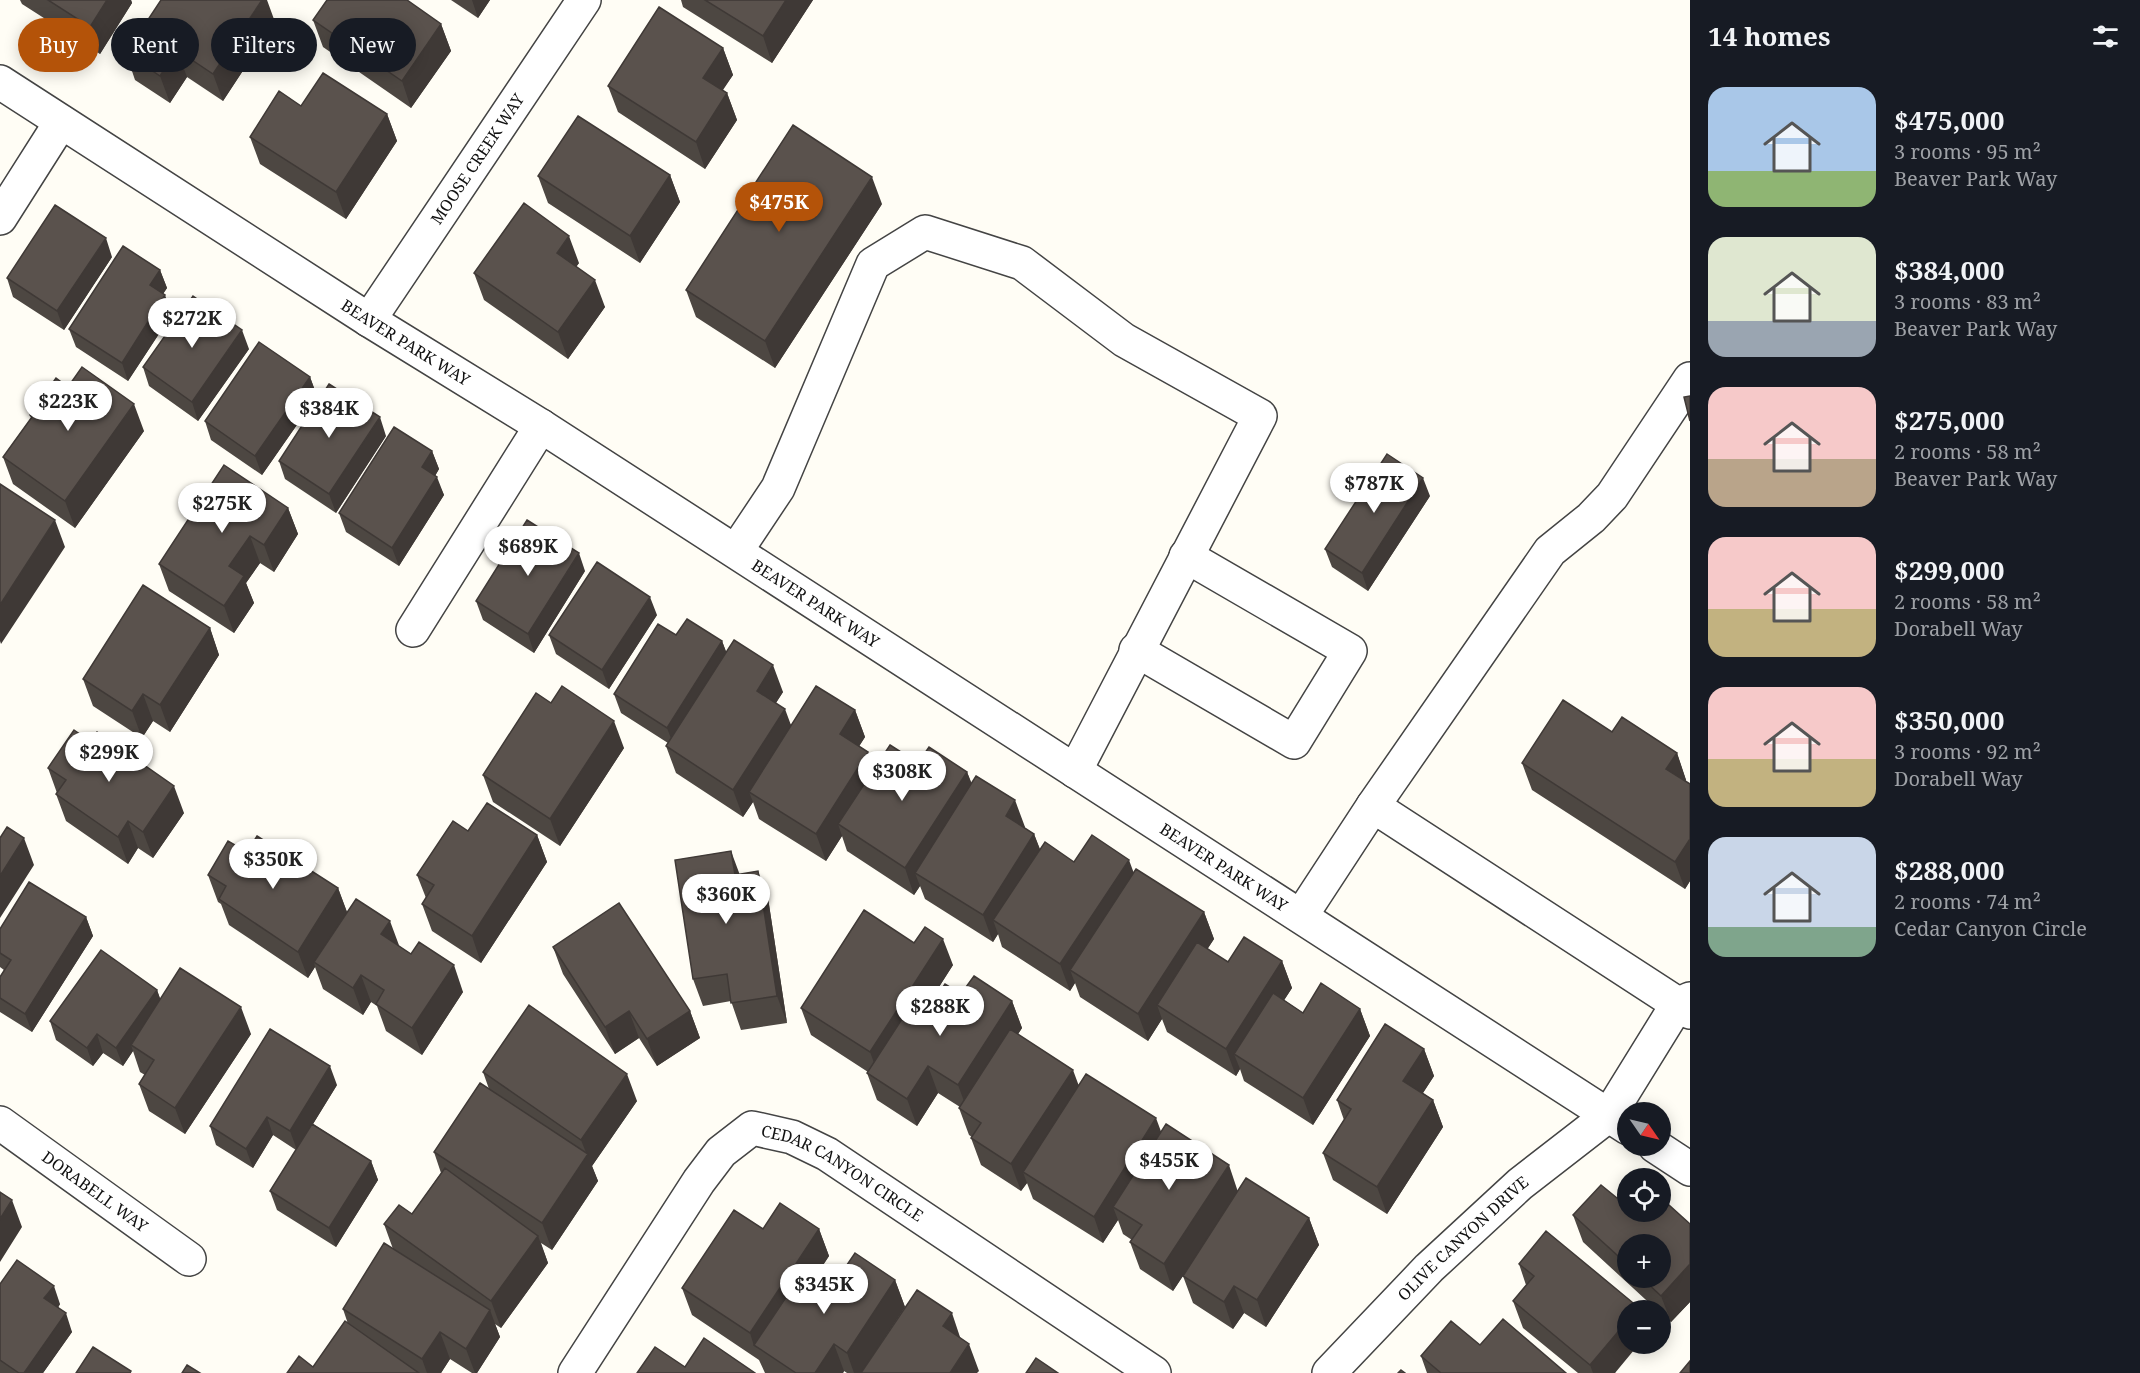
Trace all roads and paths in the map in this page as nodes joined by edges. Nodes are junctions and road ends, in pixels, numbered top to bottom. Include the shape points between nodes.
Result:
1 (585, 0) edge
2 (0, 82) edge
3 (61, 122) junction
4 (0, 218) edge
5 (369, 320) junction
6 (1690, 380) edge
7 (541, 426) junction
8 (736, 551) junction
9 (1186, 556) junction
10 (413, 630) dead end
11 (1136, 650) junction
12 (1075, 771) junction
13 (1373, 806) junction
14 (1301, 916) junction
15 (1686, 1005) edge
16 (1630, 1102) edge
17 (1617, 1121) edge
18 (0, 1123) edge
19 (1617, 1123) edge
20 (1670, 1156) edge
21 (1690, 1169) edge
22 (189, 1259) dead end
23 (574, 1373) edge
24 (1154, 1373) edge
25 (1329, 1373) edge

1 - 5 street, MOOSE CREEK WAY
2 - 3 street, BEAVER PARK WAY
3 - 4 street
3 - 5 street, BEAVER PARK WAY
5 - 7 street, BEAVER PARK WAY
6 - 13 street via 1612,496 1550,551
7 - 8 street, BEAVER PARK WAY
7 - 10 street
8 - 9 street via 778,488 873,264 926,232 1022,263 1124,340 1260,416
8 - 12 street, BEAVER PARK WAY
9 - 11 street
9 - 11 street via 1350,651 1294,742
11 - 12 street
12 - 14 street, BEAVER PARK WAY
13 - 14 street
13 - 15 street
14 - 17 street, BEAVER PARK WAY
15 - 16 street
18 - 22 street, DORABELL WAY
19 - 25 street, OLIVE CANYON DRIVE via 1520,1184 1429,1268
20 - 21 street
23 - 24 street, CEDAR CANYON CIRCLE via 699,1181 722,1152 752,1128 792,1137 827,1154

